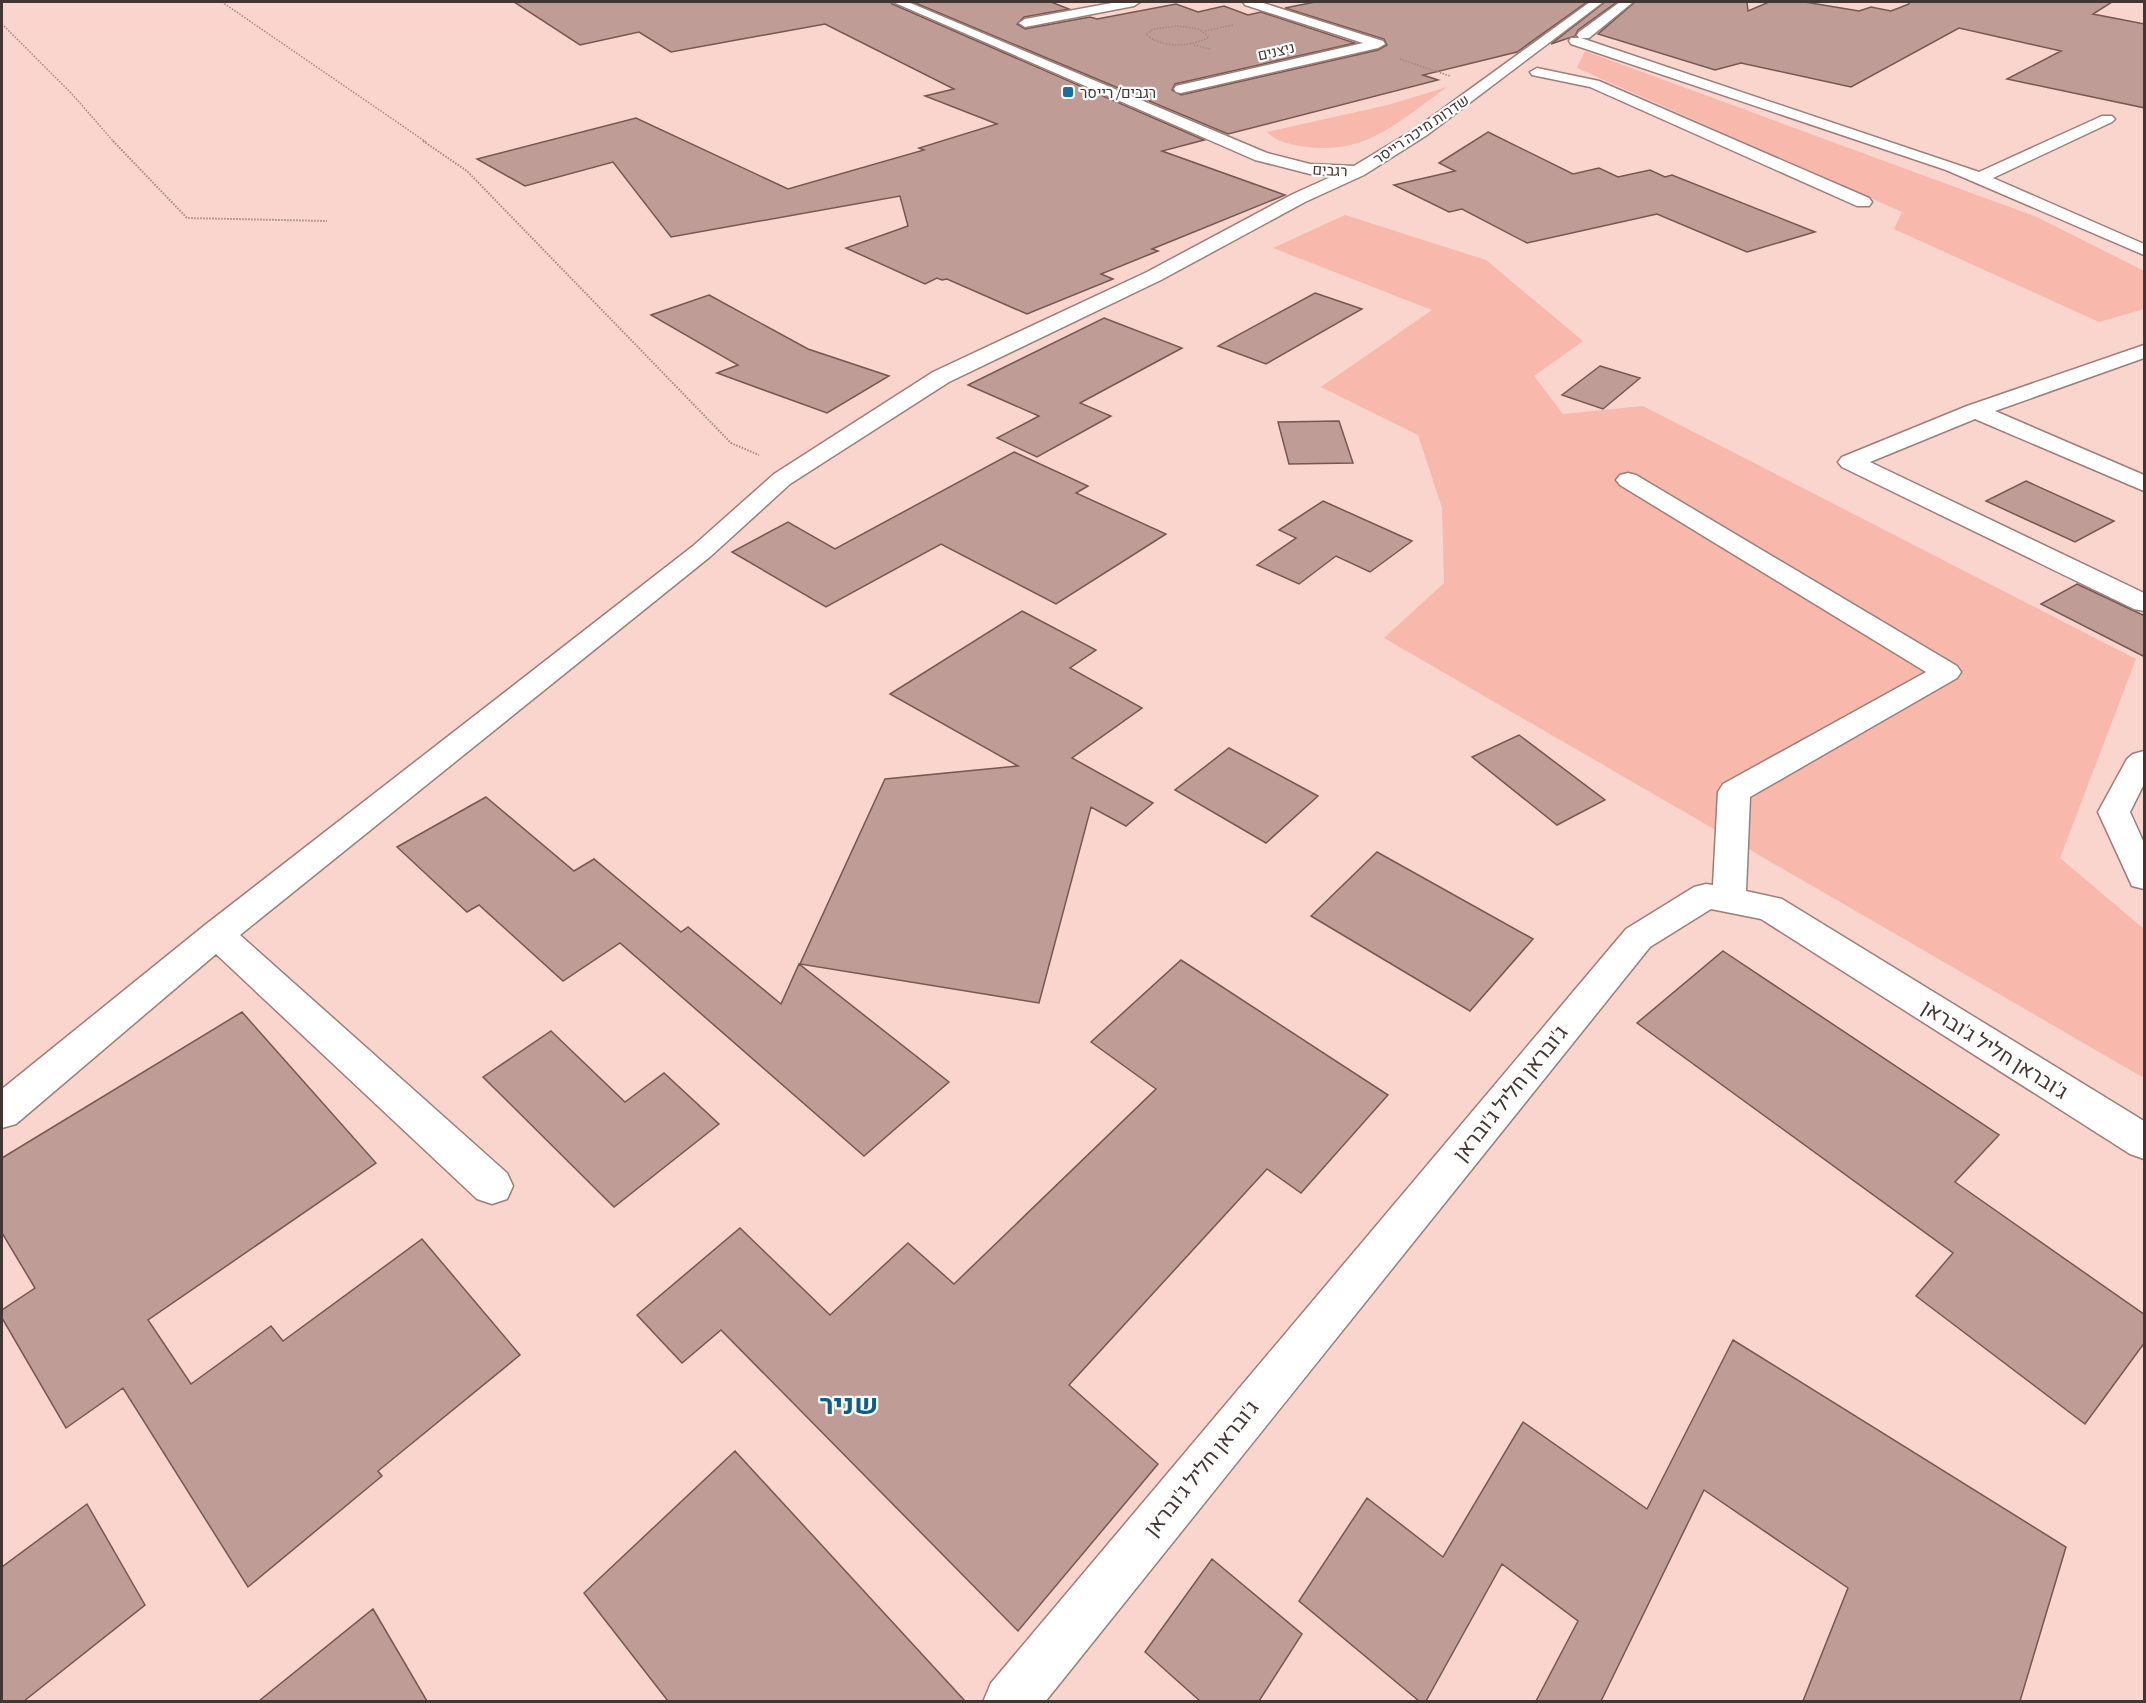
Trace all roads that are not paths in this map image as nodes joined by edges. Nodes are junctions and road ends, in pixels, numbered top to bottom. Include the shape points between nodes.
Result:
1 (899, 2) edge
2 (921, 2) edge
3 (1134, 2) edge
4 (1249, 2) edge
5 (1597, 2) edge
6 (1627, 2) edge
7 (1025, 23) dead end
8 (1576, 41) junction
9 (1181, 89) dead end
10 (2107, 119) dead end
11 (1396, 147) junction
12 (1324, 157) junction
13 (1392, 166) dead end
14 (1358, 171) junction
15 (1978, 178) junction
16 (1863, 202) dead end
17 (2145, 250) edge
18 (2145, 351) edge
19 (2117, 362) junction
20 (2145, 372) edge
21 (1975, 411) junction
22 (1628, 480) dead end
23 (2145, 484) edge
24 (2145, 603) edge
25 (2145, 761) edge
26 (2145, 877) edge
27 (1728, 900) junction
28 (217, 934) junction
29 (2, 1112) edge
30 (2145, 1142) edge
31 (492, 1186) dead end
32 (1010, 1701) edge

1 - 14 street, רגבים via 1262,157 1310,169
2 - 12 street, רגבים via 1260,145
3 - 7 street
4 - 9 street, ניצנים via 1372,46
5 - 11 street, שדרות מיכה רייסר
6 - 8 street
8 - 15 street via 1795,112
8 - 16 street via 1532,75 1594,84
10 - 15 street
11 - 12 street
11 - 14 street, שדרות מיכה רייסר
12 - 14 street, רגבים via 1342,161
13 - 14 street, שדרות מיכה רייסר
14 - 28 street via 1154,276 941,377 782,479 702,551
15 - 17 street
18 - 19 street
19 - 20 street
19 - 21 street
21 - 23 street
21 - 24 street via 1850,462
22 - 27 street via 1947,672 1734,792
25 - 26 street via 2138,766 2114,812
27 - 30 street, ג'ובראן חליל ג'ובראן via 1770,908
27 - 32 street, ג'ובראן חליל ג'ובראן via 1707,896 1638,938
28 - 29 street
28 - 31 street

